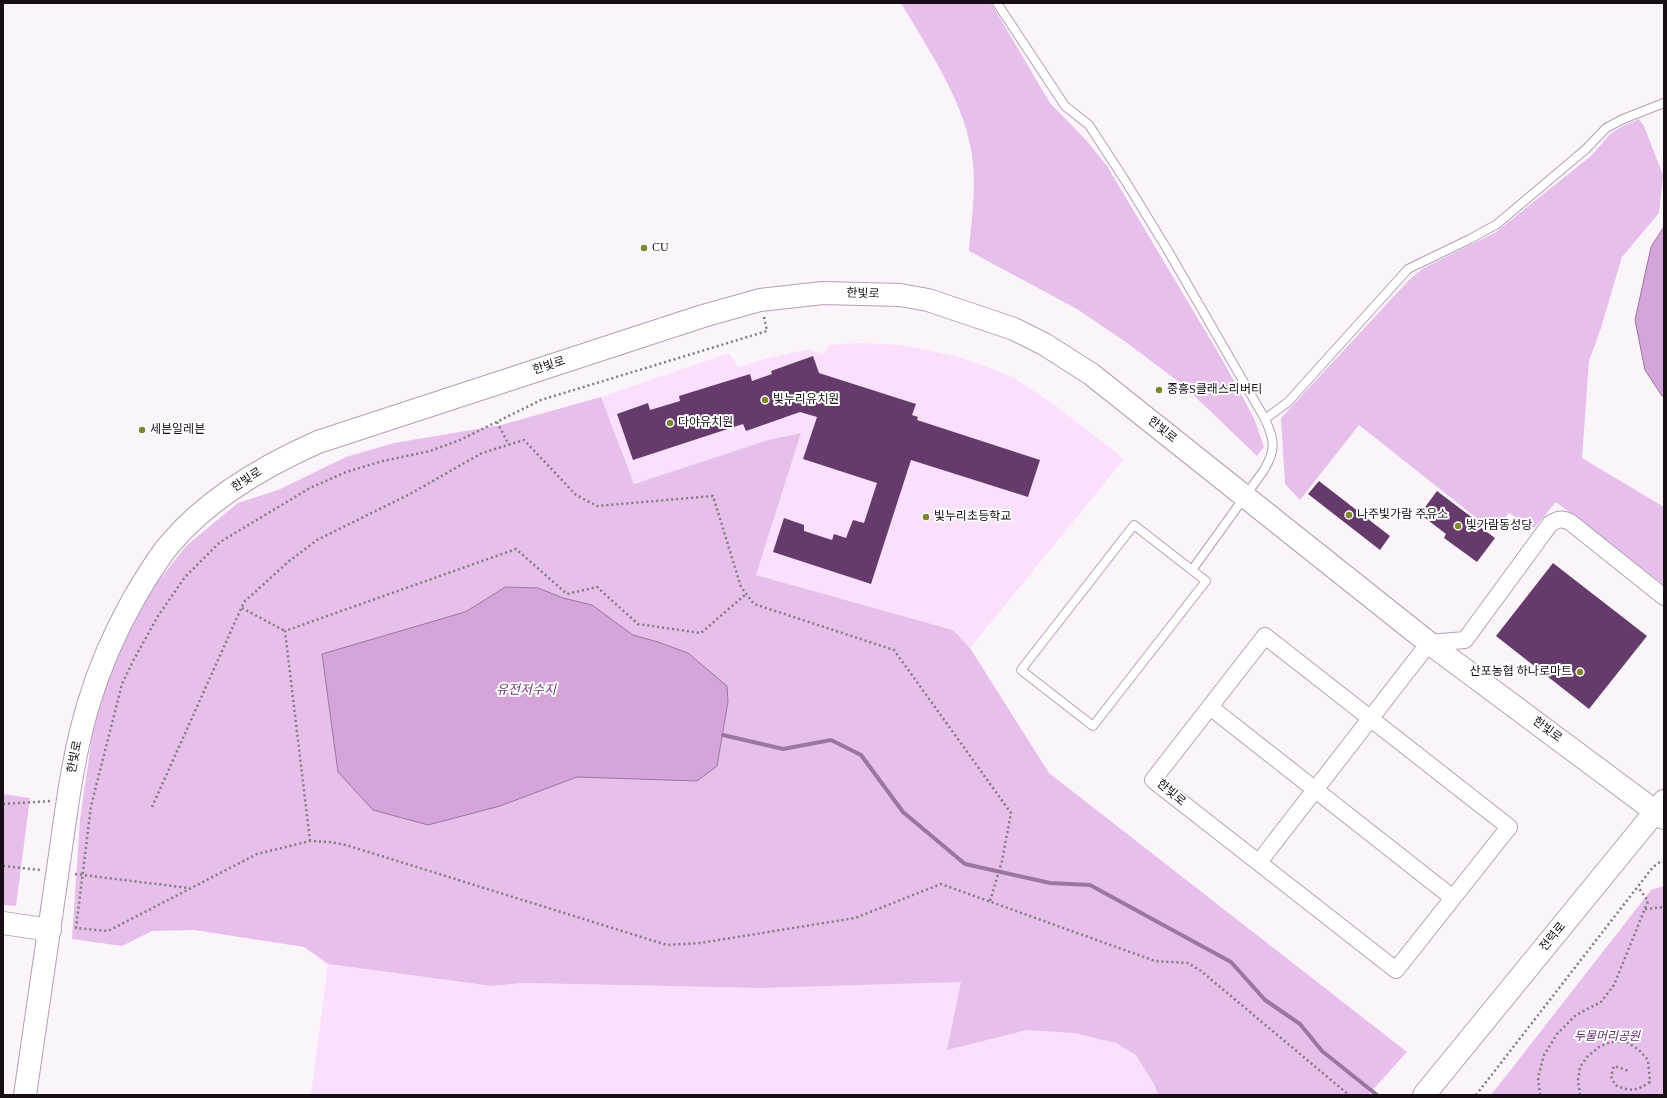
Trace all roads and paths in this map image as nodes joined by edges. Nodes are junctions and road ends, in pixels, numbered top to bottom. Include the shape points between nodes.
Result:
1 (997, 3) edge
2 (1664, 103) edge
3 (760, 300) junction
4 (1265, 419) junction
5 (497, 422) junction
6 (509, 445) junction
7 (1246, 497) junction
8 (1192, 570) junction
9 (746, 594) junction
10 (1664, 597) edge
11 (242, 608) junction
12 (285, 631) junction
13 (1430, 643) junction
14 (1210, 707) junction
15 (1370, 718) junction
16 (1315, 789) junction
17 (3, 804) edge
18 (67, 807) junction
19 (152, 807) dead end
20 (1661, 810) edge
21 (310, 841) junction
22 (1258, 862) junction
23 (1664, 862) edge
24 (3, 866) edge
25 (46, 870) dead end
26 (68, 873) dead end
27 (83, 874) junction
28 (1638, 887) junction
29 (190, 888) junction
30 (1453, 898) junction
31 (990, 901) junction
32 (1664, 907) edge
33 (1645, 909) junction
34 (51, 920) junction
35 (3, 923) edge
36 (1629, 1071) dead end
37 (25, 1095) edge
38 (1349, 1095) edge
39 (1424, 1095) edge
40 (1476, 1095) edge
41 (1540, 1095) edge
42 (1580, 1095) edge

1 - 4 lane via 1065,106 1089,125 1126,182
2 - 4 lane via 1623,118 1606,128 1586,149 1496,224 1470,240 1408,269 1288,402
3 - 5 path via 767,331 542,400
3 - 7 street, 한빛로 via 823,293 900,295 928,300 1014,329 1044,344 1091,374
3 - 18 street, 한빛로 via 696,318 318,442 282,458 234,487 170,544 146,578 120,623 91,691 78,743
4 - 7 lane via 1272,434 1272,456
5 - 6 path
5 - 27 path via 430,451 346,472 310,488 220,542 185,577 158,616 122,684 91,806
6 - 9 path via 524,440 576,495 597,506 713,496 741,587
6 - 11 path via 482,453 410,494 317,540 257,589 244,602
7 - 8 lane
7 - 13 street, 한빛로
8 - 8 lane via 1134,525 1021,670 1093,726 1206,581
9 - 12 path via 701,633 638,624 597,588 567,594 516,548
9 - 31 path via 754,604 894,650 1011,813 997,881
10 - 13 street via 1562,518 1550,524 1542,533 1465,640
11 - 12 path
11 - 19 path
12 - 21 path
13 - 15 street
13 - 20 street, 한빛로
14 - 15 street, 한빛로 via 1265,636
14 - 16 street
14 - 22 street, 한빛로 via 1153,780
15 - 16 street
15 - 30 street, 한빛로 via 1509,827
16 - 22 street
16 - 30 street
17 - 18 path
18 - 34 street, 한빛로, bridge
20 - 39 street, 전력로
21 - 29 path via 257,854
21 - 31 path via 346,845 667,945 700,943 855,918 941,884
22 - 30 street, 한빛로 via 1396,970
23 - 28 path via 1653,867
24 - 25 path
26 - 27 path
27 - 29 path
27 - 29 path via 76,928 108,931
28 - 33 path via 1648,901
28 - 40 path
31 - 38 path via 1155,961 1188,963 1201,971
32 - 33 path
33 - 41 path via 1614,985 1601,1002 1576,1015 1557,1034 1544,1055 1538,1077
34 - 35 street
34 - 37 street, 한빛로
36 - 42 path via 1614,1066 1611,1076 1615,1085 1627,1090 1639,1089 1650,1082 1648,1060 1639,1050 1627,1042 1610,1042 1587,1057 1580,1067

